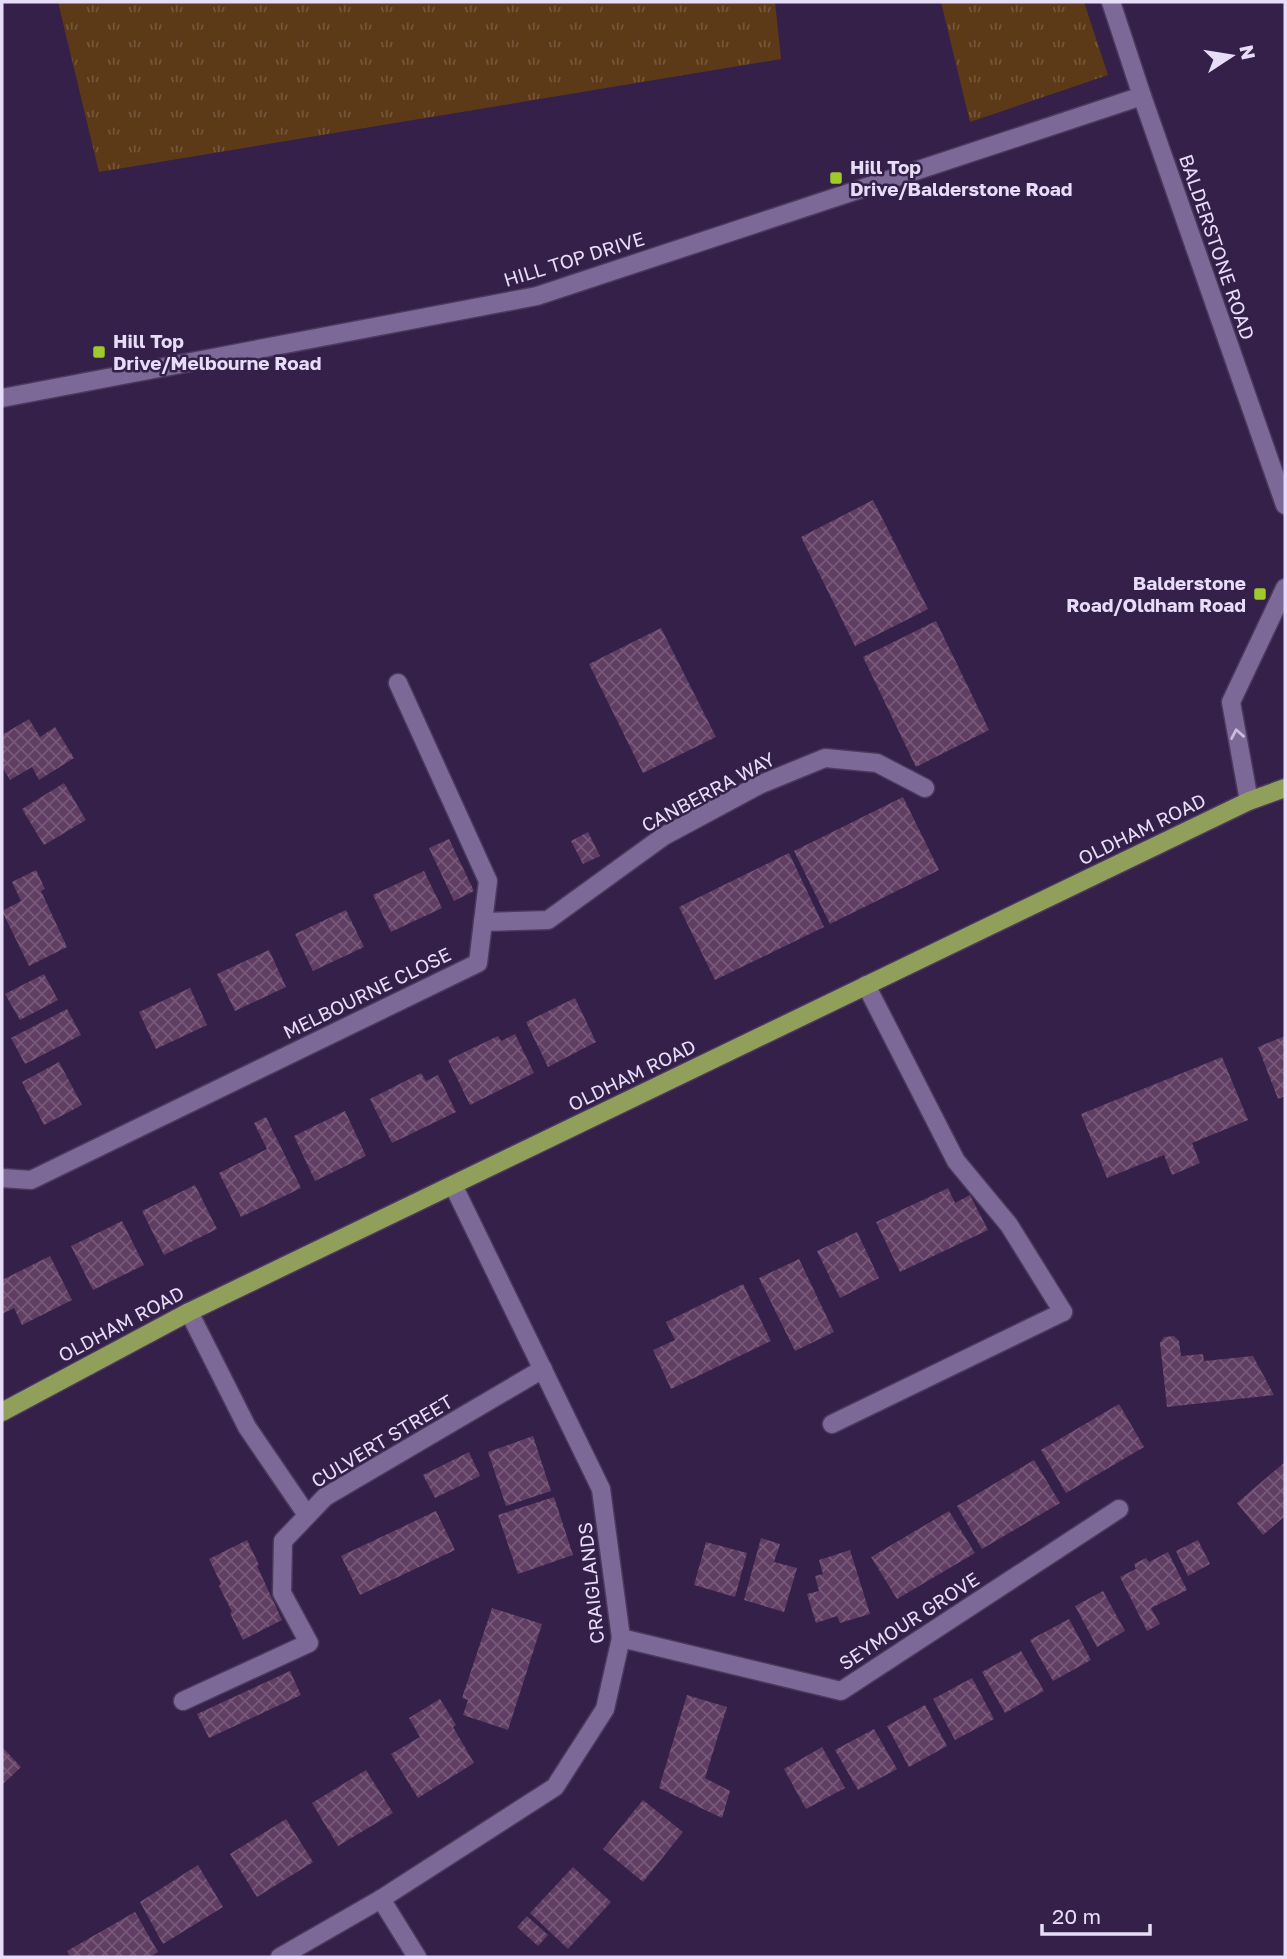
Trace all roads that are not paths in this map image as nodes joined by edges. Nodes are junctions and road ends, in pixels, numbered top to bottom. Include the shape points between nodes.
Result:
1 (1111, 2) edge
2 (1142, 96) junction
3 (2, 398) edge
4 (1285, 505) edge
5 (1285, 588) edge
6 (398, 683) dead end
7 (925, 788) dead end
8 (1285, 788) edge
9 (1248, 801) junction
10 (483, 922) junction
11 (866, 985) junction
12 (2, 1178) edge
13 (453, 1185) junction
14 (189, 1312) junction
15 (543, 1369) junction
16 (2, 1412) edge
17 (832, 1424) dead end
18 (1119, 1509) dead end
19 (307, 1516) junction
20 (621, 1639) junction
21 (183, 1701) dead end
22 (381, 1899) junction
23 (280, 1957) edge
24 (417, 1957) edge

1 - 2 street, BALDERSTONE ROAD
2 - 3 street, HILL TOP DRIVE via 537,296
2 - 4 street, BALDERSTONE ROAD
9 -> 5 street via 1231,702
6 - 10 street, MELBOURNE CLOSE via 488,881
7 - 10 street, CANBERRA WAY via 877,763 825,758 759,785 664,836 548,920
8 - 9 main road, OLDHAM ROAD
9 - 11 main road, OLDHAM ROAD
10 - 12 street, MELBOURNE CLOSE via 478,963 31,1180
11 - 13 main road, OLDHAM ROAD
11 - 17 street via 956,1161 1009,1225 1063,1312
13 - 14 main road, OLDHAM ROAD
13 - 15 street, CRAIGLANDS
14 - 16 main road, OLDHAM ROAD
14 - 19 street via 247,1427
15 - 19 street, CULVERT STREET via 325,1497
15 - 20 street, CRAIGLANDS via 601,1489
18 - 20 street, SEYMOUR GROVE via 841,1690
19 - 21 street, CULVERT STREET via 283,1541 282,1593 309,1643
20 - 22 street, CRAIGLANDS via 605,1709 555,1787
22 - 23 street, CRAIGLANDS
22 - 24 street

